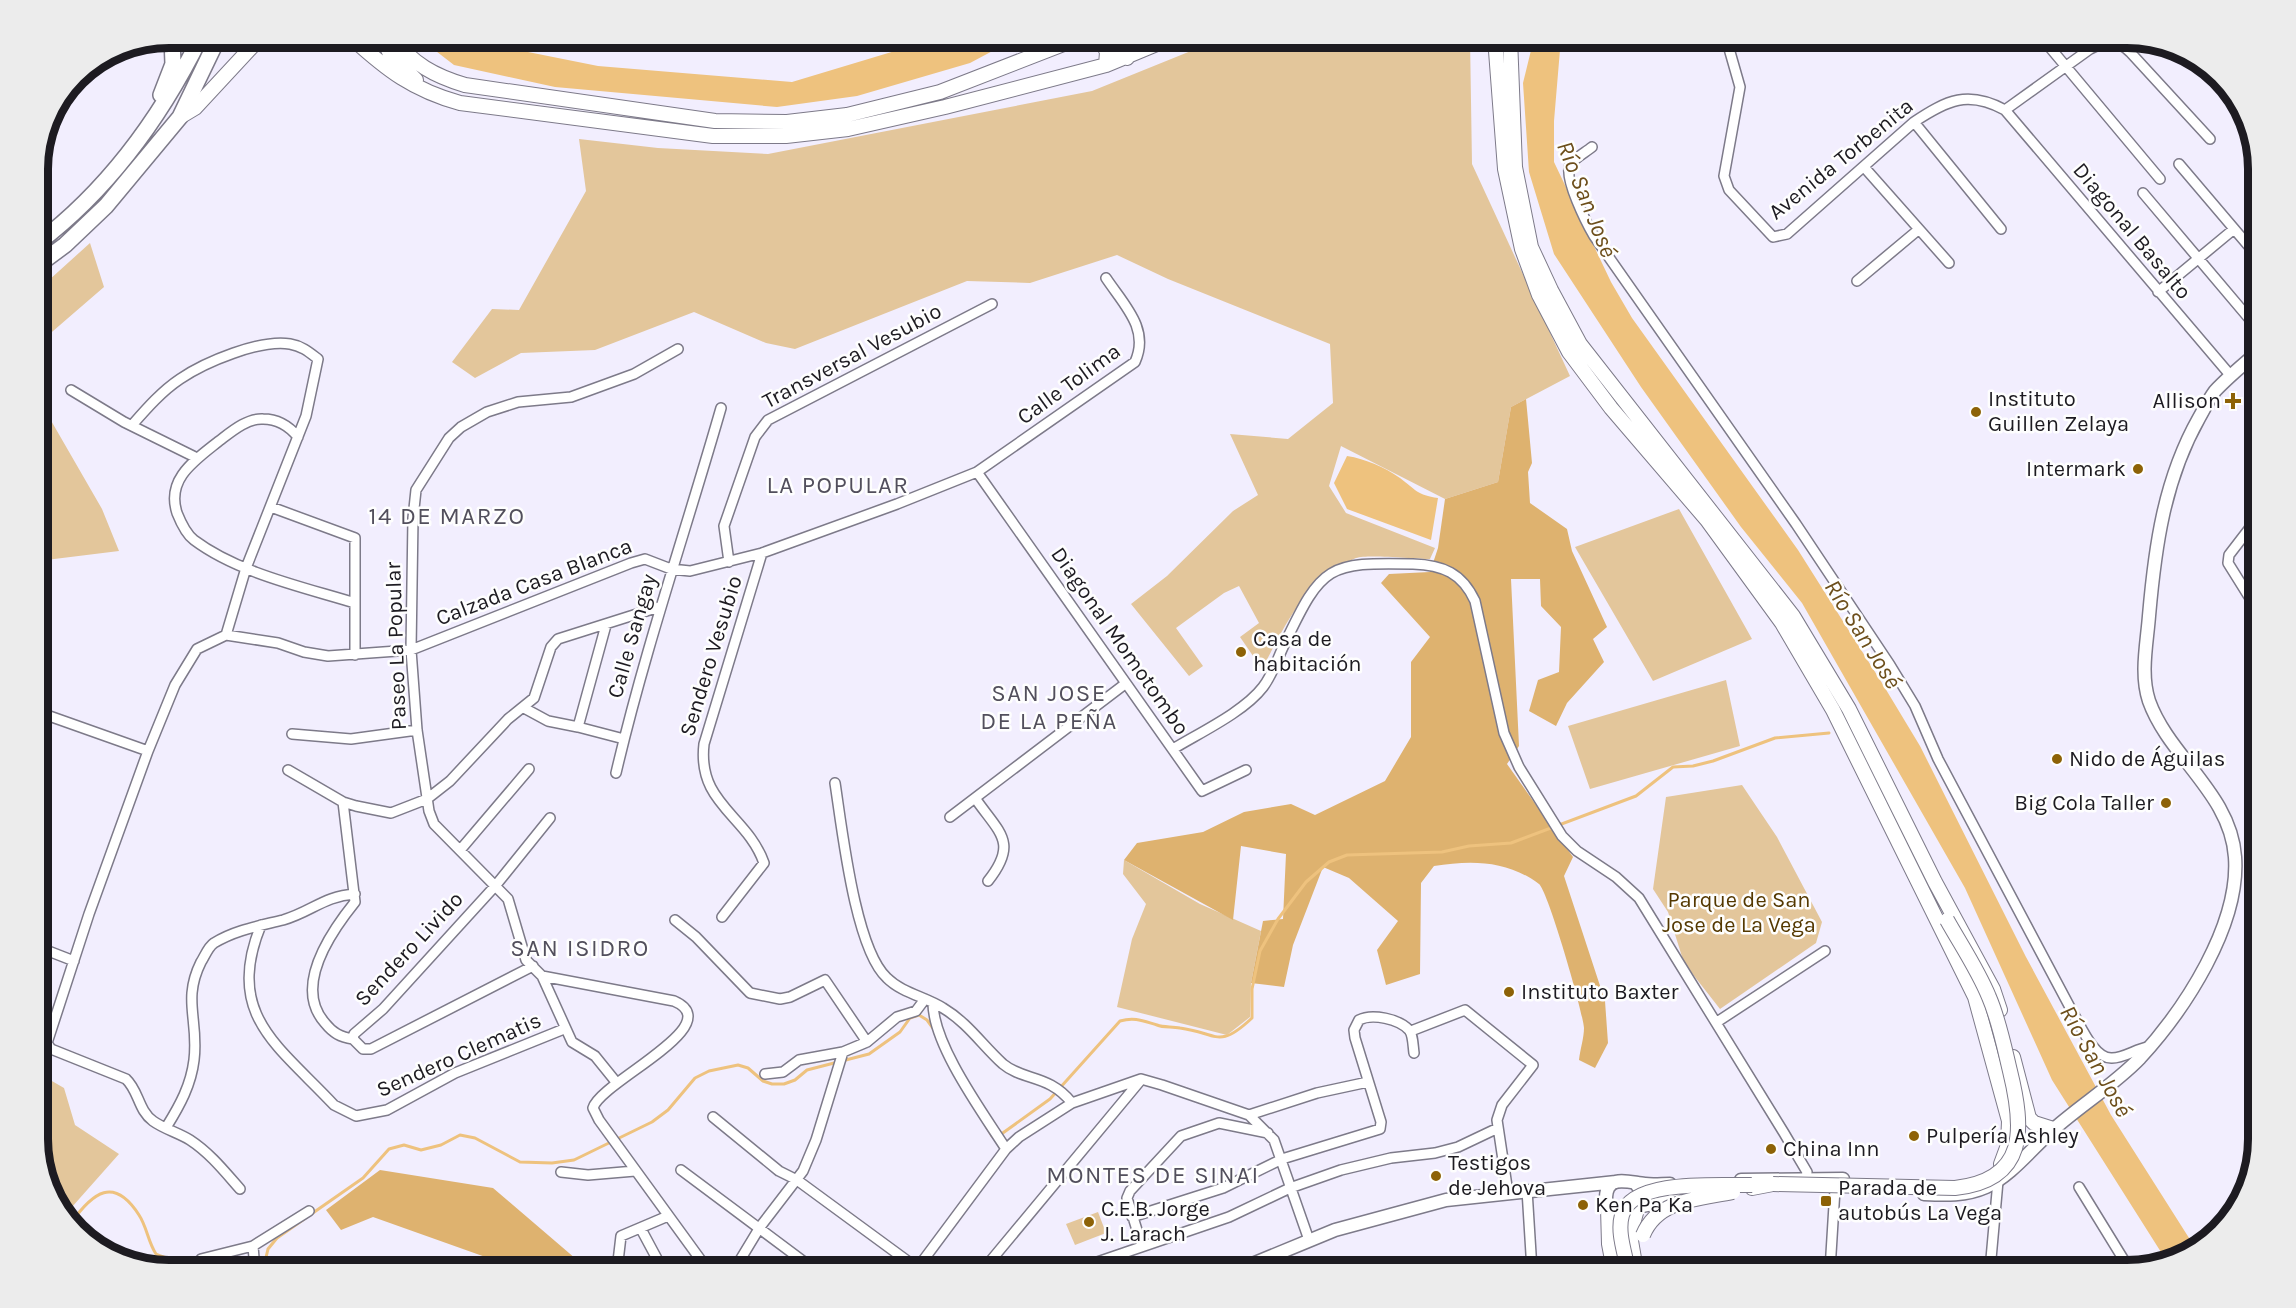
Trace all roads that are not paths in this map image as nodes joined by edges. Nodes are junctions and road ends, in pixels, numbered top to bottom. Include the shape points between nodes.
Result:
1 (172, 48) edge
2 (195, 48) edge
3 (213, 48) edge
4 (251, 48) edge
5 (364, 48) edge
6 (387, 48) edge
7 (403, 48) edge
8 (1053, 48) edge
9 (1105, 48) edge
10 (1117, 48) edge
11 (1149, 48) edge
12 (1496, 48) edge
13 (1510, 48) edge
14 (1729, 48) edge
15 (2050, 48) edge
16 (2094, 48) edge
17 (2125, 48) edge
18 (1127, 58) junction
19 (1106, 65) junction
20 (2066, 67) junction
21 (460, 103) junction
22 (2005, 110) junction
23 (180, 117) junction
24 (152, 121) junction
25 (1914, 122) junction
26 (2210, 139) dead end
27 (1592, 147) dead end
28 (2179, 164) dead end
29 (1864, 167) junction
30 (2160, 178) dead end
31 (2143, 193) dead end
32 (2001, 229) dead end
33 (2234, 229) junction
34 (1918, 230) junction
35 (48, 234) edge
36 (2248, 246) edge
37 (48, 257) edge
38 (2199, 259) junction
39 (1949, 263) dead end
40 (1106, 278) dead end
41 (1857, 281) dead end
42 (2158, 292) junction
43 (992, 304) dead end
44 (2248, 317) edge
45 (678, 349) dead end
46 (2248, 361) edge
47 (2230, 376) junction
48 (71, 390) dead end
49 (721, 408) dead end
50 (133, 424) junction
51 (298, 437) junction
52 (197, 458) junction
53 (978, 472) junction
54 (271, 507) junction
55 (2248, 529) edge
56 (762, 553) junction
57 (729, 562) junction
58 (246, 568) junction
59 (671, 569) junction
60 (2248, 595) edge
61 (355, 603) junction
62 (659, 607) junction
63 (606, 625) junction
64 (226, 634) junction
65 (411, 650) junction
66 (355, 655) junction
67 (1125, 684) junction
68 (524, 708) junction
69 (48, 716) edge
70 (578, 727) junction
71 (417, 730) junction
72 (292, 734) dead end
73 (624, 739) junction
74 (1173, 749) junction
75 (148, 751) junction
76 (529, 769) dead end
77 (288, 770) dead end
78 (1246, 770) dead end
79 (616, 773) dead end
80 (835, 783) dead end
81 (975, 798) junction
82 (427, 799) junction
83 (343, 802) junction
84 (950, 817) dead end
85 (550, 818) dead end
86 (461, 849) junction
87 (988, 881) dead end
88 (1935, 882) junction
89 (496, 885) junction
90 (1923, 890) junction
91 (355, 894) junction
92 (1944, 916) junction
93 (722, 917) dead end
94 (675, 920) dead end
95 (261, 925) junction
96 (48, 951) edge
97 (1825, 951) dead end
98 (74, 961) junction
99 (533, 966) junction
100 (542, 976) junction
101 (929, 1001) junction
102 (1717, 1022) junction
103 (564, 1029) junction
104 (1411, 1031) junction
105 (352, 1039) junction
106 (48, 1040) edge
107 (867, 1042) junction
108 (48, 1044) edge
109 (2148, 1047) junction
110 (843, 1052) junction
111 (1414, 1053) dead end
112 (765, 1074) dead end
113 (1141, 1079) junction
114 (616, 1082) junction
115 (1368, 1082) junction
116 (1071, 1101) junction
117 (1249, 1115) junction
118 (713, 1117) dead end
119 (167, 1126) junction
120 (2056, 1126) junction
121 (1498, 1128) junction
122 (1268, 1133) junction
123 (1006, 1149) junction
124 (1282, 1159) junction
125 (681, 1170) dead end
126 (635, 1171) junction
127 (2002, 1171) junction
128 (561, 1172) dead end
129 (797, 1180) junction
130 (1616, 1182) junction
131 (1635, 1183) junction
132 (1806, 1183) junction
133 (1773, 1184) junction
134 (1586, 1185) junction
135 (2079, 1187) dead end
136 (1290, 1188) junction
137 (240, 1189) dead end
138 (1835, 1189) junction
139 (1527, 1190) junction
140 (1508, 1193) junction
141 (1608, 1206) junction
142 (1639, 1210) junction
143 (309, 1211) dead end
144 (668, 1216) junction
145 (1131, 1217) junction
146 (760, 1227) junction
147 (641, 1229) junction
148 (1309, 1240) junction
149 (253, 1245) junction
150 (1142, 1246) junction
151 (201, 1259) dead end
152 (254, 1260) edge
153 (618, 1260) edge
154 (658, 1260) edge
155 (701, 1260) edge
156 (740, 1260) edge
157 (802, 1260) edge
158 (905, 1260) edge
159 (924, 1260) edge
160 (991, 1260) edge
161 (1102, 1260) edge
162 (1271, 1260) edge
163 (1531, 1260) edge
164 (1612, 1260) edge
165 (1627, 1260) edge
166 (1634, 1260) edge
167 (1643, 1260) edge
168 (1831, 1260) edge
169 (1991, 1260) edge
170 (2124, 1260) edge

1 - 24 highway via 172,64
2 - 24 highway
3 - 23 highway
4 - 23 main road via 195,108
5 - 21 main road via 403,81
6 - 21 main road via 406,72
7 - 8 main road via 416,63 439,77 465,85 715,121 787,122 847,115 940,92
9 - 19 main road
10 - 18 main road
11 - 18 main road
12 - 90 main road via 1505,169 1522,249 1539,295 1583,371 1707,520 1782,623 1833,710
13 - 88 main road via 1515,167 1531,247 1551,290 1580,344 1793,616 1849,709
14 - 29 street, Avenida Torbenita via 1740,87 1724,176 1729,190 1773,237 1787,234
15 - 20 street
16 - 20 street
17 - 26 street
18 - 19 main road
19 - 21 main road via 848,129 786,136 713,136
20 - 22 street
20 - 30 street
22 - 25 street, Avenida Torbenita via 1976,98 1960,99 1934,108
22 - 42 street, Diagonal Basalto
23 - 37 highway via 106,206
24 - 35 highway via 111,174
25 - 29 street, Avenida Torbenita
25 - 32 street
27 - 109 street via 1570,164 1568,171 1579,207 1594,236 1890,665 2094,1047 2112,1058
28 - 33 street
29 - 34 street
31 - 38 street
33 - 36 street
33 - 38 street
34 - 39 street
34 - 41 street
38 - 42 street
38 - 44 street
40 - 53 street, Calle Tolima via 1142,337 1136,362
42 - 47 street, Diagonal Basalto
43 - 57 street, Transversal Vesubio via 768,420 755,437 724,526
45 - 65 street, Paseo La Popular via 634,374 572,397 518,402 487,412 449,438 416,490
46 - 47 main road
47 - 109 main road via 2213,393 2182,448 2170,479 2160,524 2145,675 2149,699 2159,722 2217,803 2229,828 2235,855 2235,883 2206,964 2176,1015
48 - 50 street via 123,422
49 - 59 street, Calle Sangay via 686,531
50 - 51 street via 178,380 198,368 218,358 266,345 289,344 304,348 318,359
50 - 52 street
51 - 52 street via 284,424 262,419 230,432
51 - 54 street
52 - 58 street via 180,477 173,494 180,520 194,540
53 - 56 street, Calzada Casa Blanca
53 - 67 street, Diagonal Momotombo
54 - 58 street
54 - 61 street via 355,538
55 - 60 street via 2229,555 2228,563
56 - 57 street, Calzada Casa Blanca
56 - 93 street, Sendero Vesubio via 704,744 702,764 706,783 764,864
57 - 59 street, Calzada Casa Blanca via 690,571
58 - 61 street
58 - 64 street
59 - 62 street, Calle Sangay
59 - 65 street, Calzada Casa Blanca via 645,559 631,563
61 - 66 street
62 - 63 street
62 - 73 street, Calle Sangay
63 - 68 street via 558,639 551,647 534,698
63 - 70 street
64 - 66 street, Calzada Casa Blanca via 328,656
64 - 75 street via 197,649 185,664
65 - 66 street, Calzada Casa Blanca
65 - 71 street, Paseo La Popular
67 - 74 street, Diagonal Momotombo
67 - 81 street
68 - 70 street via 548,721
68 - 82 street
69 - 75 street
70 - 73 street
71 - 72 street via 351,739
71 - 82 street, Paseo La Popular
73 - 79 street, Calle Sangay
74 - 78 street, Diagonal Momotombo via 1203,792
74 - 102 street via 1263,688 1308,595 1323,578 1357,564 1426,565 1456,574 1468,587 1483,632 1504,733 1520,767 1560,832 1639,898
75 - 98 street
76 - 86 street
77 - 83 street
80 - 101 street via 860,916 874,963 893,983
81 - 84 street
81 - 87 street via 1006,843 1002,861
82 - 83 street via 391,813
82 - 86 street, Paseo La Popular via 434,824
83 - 91 street
85 - 89 street, Sendero Livido
86 - 89 street, Paseo La Popular
88 - 92 main road
88 - 120 main road via 1994,989 2027,1114 2034,1123
89 - 99 street, Paseo La Popular via 508,899 526,960
89 - 105 street, Sendero Livido
90 - 92 main road
90 - 127 main road via 1975,997 2009,1121
91 - 95 street via 335,895 306,912
91 - 105 street via 355,902 327,944 313,978 312,995 315,1013 338,1036
92 - 133 main road, bridge via 1988,994 2004,1048 2020,1118 2017,1146 2008,1163 1982,1182 1955,1188
94 - 107 street via 750,993 780,999 825,980
95 - 103 street, Sendero Clematis via 252,946 250,970 255,1016 269,1038 345,1113 356,1116 387,1110 455,1073
95 - 119 street via 212,945 193,979 190,990 196,1043 194,1062 186,1094
96 - 98 street
97 - 102 street
98 - 106 street
99 - 100 street, Paseo La Popular
99 - 105 street via 370,1049 363,1049
100 - 103 street, Paseo La Popular
100 - 114 street via 683,1005 688,1013 687,1023 676,1040
101 - 107 street via 916,1011 897,1017
101 - 116 street via 965,1023 1004,1065 1058,1087
101 - 123 street via 945,1046
102 - 132 street via 1807,1172
103 - 114 street via 572,1042 595,1056
104 - 111 street
104 - 115 street via 1392,1020 1359,1020 1355,1038
104 - 121 street via 1465,1010 1533,1065 1502,1105
107 - 110 street
108 - 119 street via 126,1079 143,1110 154,1122
109 - 120 main road via 2138,1060
110 - 112 street via 799,1060 783,1072
110 - 129 street via 816,1140
113 - 116 street
113 - 117 street
113 - 160 street
114 - 126 street via 593,1108
115 - 117 street
115 - 124 street via 1380,1129
116 - 123 street
117 - 122 street
118 - 129 street via 779,1171
119 - 137 street via 204,1149
120 - 127 main road
121 - 136 street via 1458,1147 1341,1170
121 - 140 street
122 - 124 street
122 - 145 street via 1219,1123 1181,1137 1130,1191 1127,1198
123 - 159 street
124 - 136 street
124 - 145 street via 1213,1192
125 - 146 street
126 - 128 street via 588,1175
126 - 144 street
127 - 132 main road via 1955,1183
127 - 138 main road via 1976,1191 1960,1194
127 - 169 street
129 - 146 street
129 - 158 street
130 - 131 main road
130 - 134 main road
130 - 141 main road via 1607,1192
131 - 132 main road
131 - 142 main road via 1642,1191
132 - 138 main road
132 - 142 main road via 1706,1193 1652,1202
133 - 165 main road, bridge via 1654,1189 1634,1197 1625,1207 1621,1223
133 - 167 main road, bridge via 1664,1209 1652,1218 1643,1235
134 - 139 main road
134 - 141 main road
135 - 170 street
136 - 148 street
136 - 150 street via 1229,1217
138 - 168 street
139 - 140 main road
139 - 163 street
140 - 148 main road via 1446,1200
141 - 142 main road via 1624,1217
141 - 164 main road
142 - 166 main road via 1630,1235
143 - 149 street
144 - 147 street
144 - 155 street
145 - 150 street
146 - 156 street
146 - 157 street
147 - 153 street via 621,1236
147 - 154 street
148 - 162 main road
149 - 151 street
149 - 152 street
150 - 161 street

